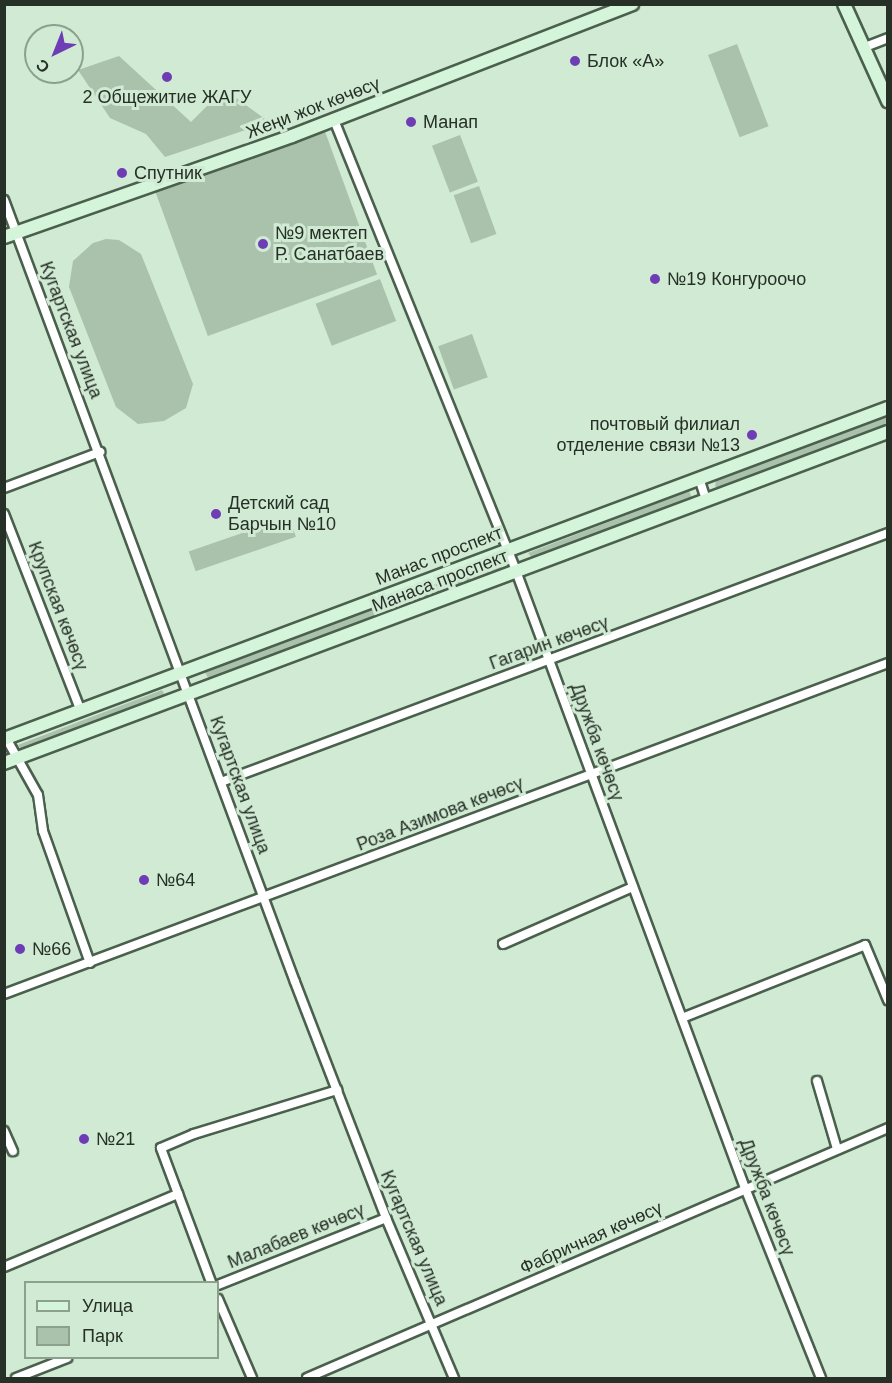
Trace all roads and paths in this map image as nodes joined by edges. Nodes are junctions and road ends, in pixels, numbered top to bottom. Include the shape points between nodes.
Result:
1 (632, 4) edge
2 (844, 4) edge
3 (888, 38) edge
4 (865, 47) junction
5 (888, 101) edge
6 (334, 120) junction
7 (4, 200) edge
8 (10, 235) edge
9 (888, 408) edge
10 (888, 432) edge
11 (100, 452) junction
12 (699, 478) junction
13 (4, 488) edge
14 (706, 500) junction
15 (4, 514) edge
16 (888, 533) edge
17 (507, 550) junction
18 (516, 571) junction
19 (550, 661) junction
20 (888, 663) edge
21 (182, 672) junction
22 (190, 694) junction
23 (81, 711) junction
24 (5, 738) edge
25 (17, 758) junction
26 (4, 763) edge
27 (591, 774) junction
28 (221, 782) junction
29 (633, 887) junction
30 (264, 898) junction
31 (503, 944) dead end
32 (90, 963) junction
33 (4, 994) edge
34 (888, 1000) edge
35 (682, 1018) junction
36 (817, 1081) dead end
37 (337, 1090) junction
38 (888, 1128) edge
39 (4, 1131) edge
40 (837, 1149) junction
41 (14, 1151) dead end
42 (745, 1188) junction
43 (178, 1194) junction
44 (386, 1218) junction
45 (4, 1267) edge
46 (211, 1281) edge
47 (219, 1285) edge
48 (219, 1301) edge
49 (433, 1326) junction
50 (64, 1359) edge
51 (16, 1378) edge
52 (252, 1378) edge
53 (307, 1378) edge
54 (454, 1378) edge
55 (821, 1378) edge

1 - 6 main road, Жеңи жок көчөсү
2 - 4 main road
3 - 4 street
4 - 5 main road
6 - 8 main road, Жеңи жок көчөсү
6 - 17 street, Дружба көчөсү
7 - 8 street, Кугартская улица
8 - 11 street, Кугартская улица
9 - 12 main road, Манас проспект
10 - 14 main road, Манаса проспект
11 - 13 street
11 - 21 street, Кугартская улица
12 - 14 street
12 - 17 main road, Манас проспект
14 - 18 main road, Манаса проспект
15 - 23 street, Крупская көчөсү
16 - 19 street, Гагарин көчөсү
17 - 18 street, Дружба көчөсү
17 - 21 main road, Манас проспект
18 - 19 street, Дружба көчөсү
18 - 22 main road, Манаса проспект
19 - 27 street, Дружба көчөсү
19 - 28 street, Гагарин көчөсү
20 - 27 street, Роза Азимова көчөсү
21 - 22 street, Кугартская улица
21 - 23 main road, Манас проспект
22 - 25 main road, Манаса проспект
22 - 28 street, Кугартская улица
23 - 24 main road, Манас проспект
24 - 25 street
25 - 26 main road, Манаса проспект
25 - 32 street via 38,795 43,831
27 - 29 street, Дружба көчөсү
27 - 30 street, Роза Азимова көчөсү
28 - 30 street, Кугартская улица
29 - 31 street
29 - 35 street, Дружба көчөсү
30 - 32 street, Роза Азимова көчөсү
30 - 37 street, Кугартская улица
32 - 33 street, Роза Азимова көчөсү
34 - 35 street via 865,945
35 - 42 street, Дружба көчөсү
36 - 40 street
37 - 43 street via 161,1148
37 - 44 street, Кугартская улица
38 - 40 street, Фабричная көчөсү
39 - 41 street
40 - 42 street, Фабричная көчөсү
42 - 49 street, Фабричная көчөсү
42 - 55 street, Дружба көчөсү
43 - 45 street
43 - 46 street
44 - 47 street, Малабаев көчөсү
44 - 49 street, Кугартская улица
48 - 52 street
49 - 53 street, Фабричная көчөсү
49 - 54 street, Кугартская улица
50 - 51 street

